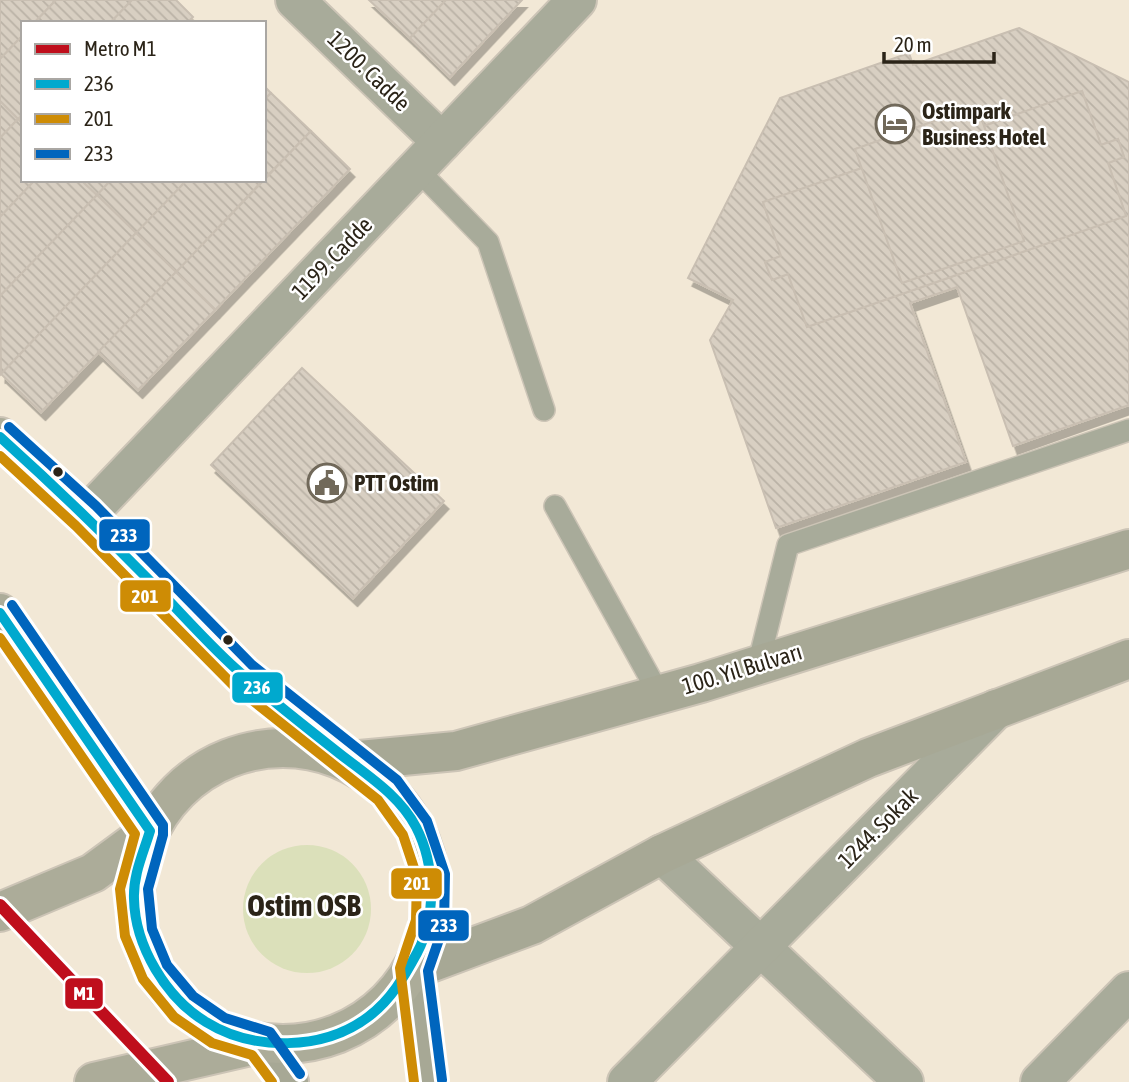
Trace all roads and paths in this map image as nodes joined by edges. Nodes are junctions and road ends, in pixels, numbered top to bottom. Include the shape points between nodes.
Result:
1 (295, 0) edge
2 (577, 0) edge
3 (430, 155) junction
4 (544, 410) dead end
5 (1129, 430) edge
6 (0, 437) edge
7 (555, 506) dead end
8 (86, 516) junction
9 (1129, 549) edge
10 (0, 613) edge
11 (1129, 660) edge
12 (758, 665) junction
13 (659, 694) junction
14 (996, 709) junction
15 (349, 761) junction
16 (150, 831) junction
17 (662, 854) junction
18 (0, 912) edge
19 (761, 946) junction
20 (414, 968) junction
21 (1129, 991) edge
22 (261, 1043) junction
23 (94, 1082) edge
24 (289, 1082) edge
25 (428, 1082) edge
26 (627, 1082) edge
27 (904, 1082) edge
28 (1040, 1082) edge

1 - 3 street, 1200. Cadde
2 - 3 street, 1199. Cadde
3 - 4 lane via 488,242
3 - 8 street, 1199. Cadde
5 - 12 lane via 788,545
6 - 8 main road
7 - 13 lane
8 - 15 main road via 243,675
9 - 12 main road, 100. Yıl Bulvarı
10 - 16 main road
11 - 14 main road
12 - 13 main road, 100. Yıl Bulvarı
13 - 15 main road, 100. Yıl Bulvarı via 456,751
14 - 17 main road via 868,758
14 - 19 street, 1244. Sokak
15 - 16 main road via 301,747 251,749 204,768 167,801
15 - 20 main road via 388,790 416,828 431,875 430,923
16 - 18 main road via 93,873
16 - 22 main road via 134,888 138,932 155,972 183,1006 219,1031
17 - 19 street
17 - 20 main road via 532,925
19 - 26 street, 1244. Sokak
19 - 27 street
20 - 22 main road via 386,1004 349,1030 306,1043
20 - 25 main road
21 - 28 street
22 - 23 main road
22 - 24 main road

